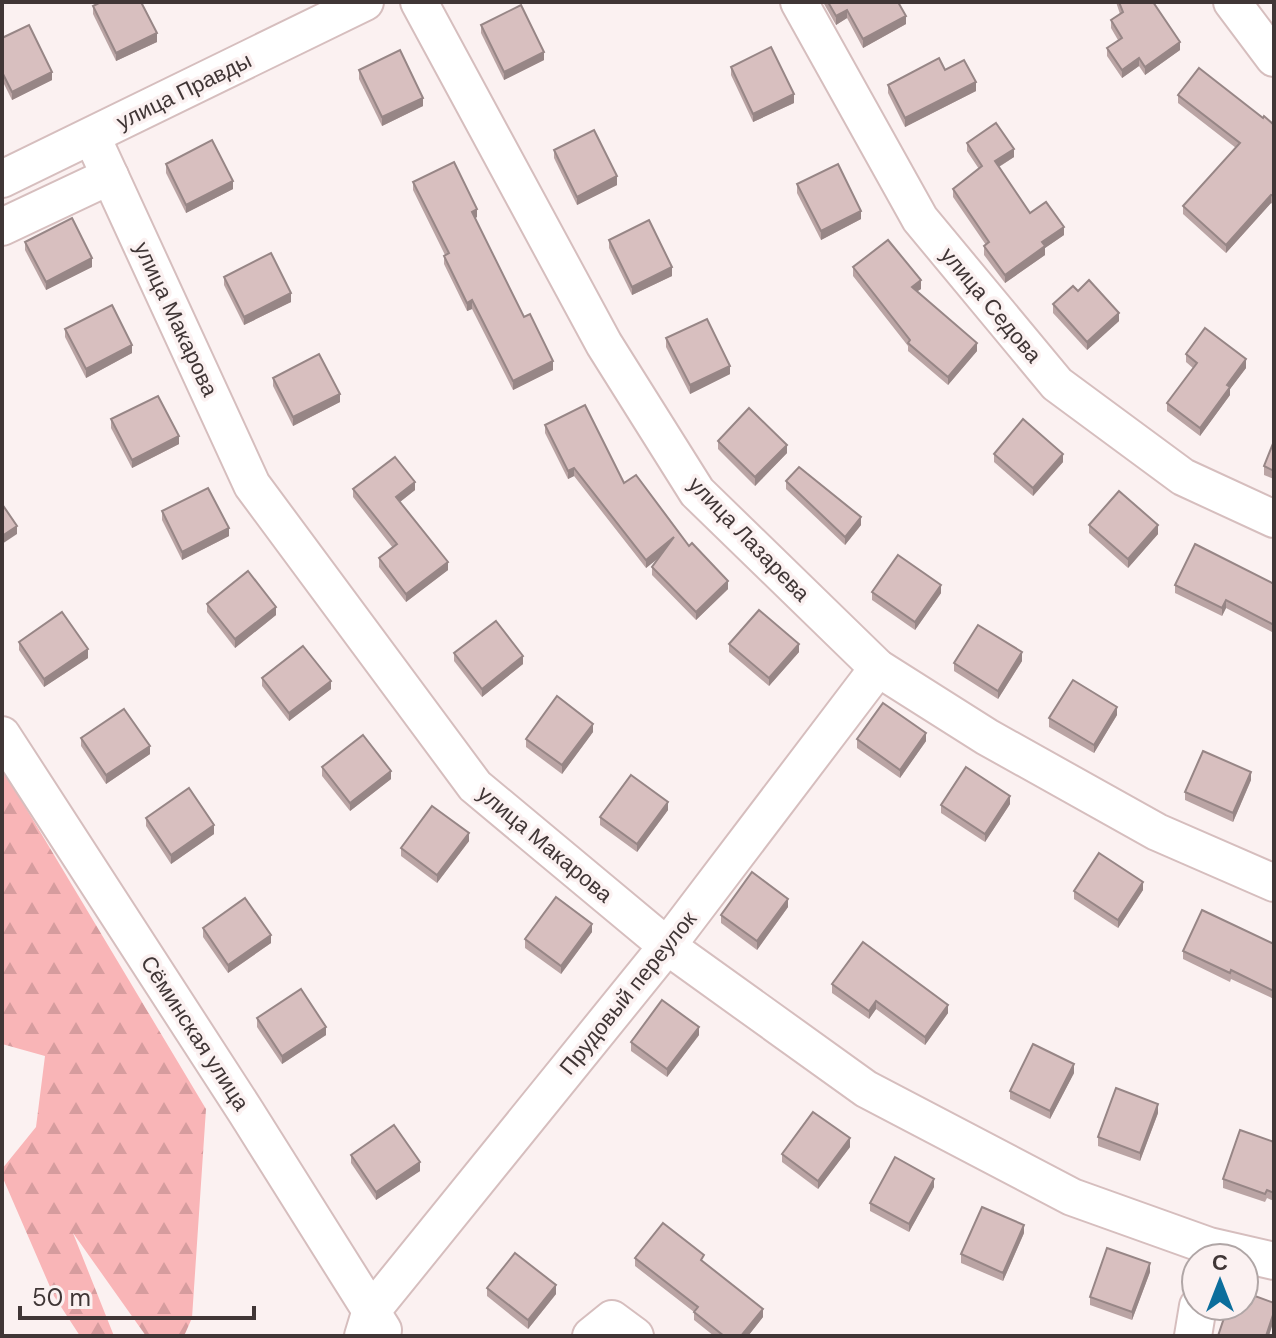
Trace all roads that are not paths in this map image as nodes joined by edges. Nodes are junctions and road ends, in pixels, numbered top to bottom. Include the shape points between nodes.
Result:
1 (365, 2) edge
2 (419, 2) edge
3 (799, 2) edge
4 (1232, 2) edge
5 (1274, 58) edge
6 (92, 137) junction
7 (110, 176) junction
8 (2, 179) edge
9 (2, 227) edge
10 (1274, 519) edge
11 (878, 668) junction
12 (2, 735) edge
13 (1274, 883) edge
14 (667, 946) junction
15 (1183, 1242) edge
16 (373, 1328) edge

1 - 6 street, улица Правды
2 - 11 street, улица Лазарева via 604,344 697,492
3 - 10 street, улица Седова via 920,219 1057,384 1183,477
4 - 5 street
6 - 7 street, улица Макарова
6 - 8 street, улица Правды
7 - 9 street
7 - 14 street, улица Макарова via 252,485 475,786
11 - 13 street, улица Лазарева via 987,737 1157,832
11 - 14 street, Прудовый переулок
12 - 16 street, Сёминская улица via 246,1112
14 - 15 street, улица Макарова via 866,1089 1072,1197
14 - 16 street, Прудовый переулок

